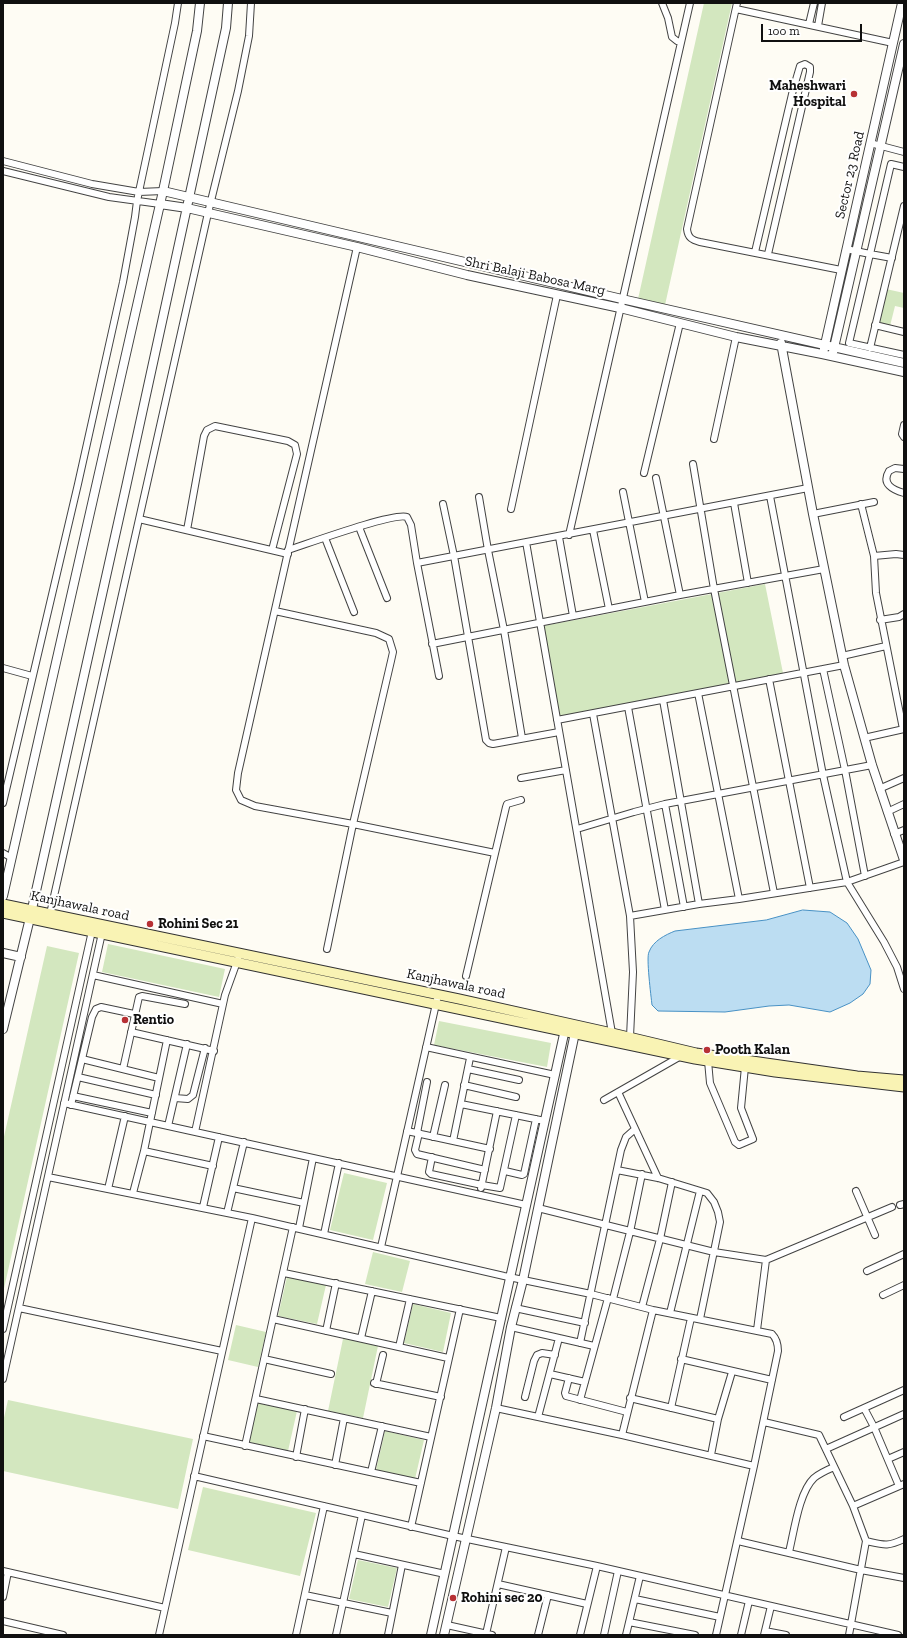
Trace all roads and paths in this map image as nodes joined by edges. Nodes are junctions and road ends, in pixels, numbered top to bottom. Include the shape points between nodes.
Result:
1 (178, 3) edge
2 (200, 3) edge
3 (228, 3) edge
4 (251, 3) edge
5 (662, 3) edge
6 (690, 3) edge
7 (814, 3) edge
8 (822, 3) edge
9 (902, 3) edge
10 (737, 6) edge
11 (810, 24) junction
12 (818, 26) junction
13 (681, 42) junction
14 (893, 43) junction
15 (904, 44) edge
16 (793, 90) junction
17 (805, 92) junction
18 (870, 143) junction
19 (881, 146) junction
20 (904, 152) edge
21 (3, 161) edge
22 (775, 164) junction
23 (788, 166) junction
24 (904, 167) edge
25 (3, 171) edge
26 (163, 191) junction
27 (139, 192) junction
28 (190, 197) junction
29 (137, 201) junction
30 (211, 202) junction
31 (160, 204) junction
32 (904, 206) edge
33 (187, 208) junction
34 (208, 213) junction
35 (357, 247) junction
36 (846, 249) junction
37 (755, 252) junction
38 (856, 252) junction
39 (768, 254) junction
40 (870, 254) junction
41 (892, 258) junction
42 (841, 270) junction
43 (557, 295) junction
44 (622, 299) junction
45 (620, 308) junction
46 (680, 323) junction
47 (875, 325) junction
48 (904, 332) edge
49 (779, 334) junction
50 (736, 337) junction
51 (825, 345) junction
52 (782, 346) junction
53 (834, 347) junction
54 (870, 348) junction
55 (822, 354) junction
56 (904, 355) edge
57 (832, 356) junction
58 (904, 363) edge
59 (904, 372) edge
60 (904, 424) edge
61 (904, 437) edge
62 (714, 439) dead end
63 (693, 464) dead end
64 (904, 469) edge
65 (644, 473) dead end
66 (656, 478) dead end
67 (808, 488) junction
68 (623, 492) dead end
69 (904, 493) edge
70 (770, 496) junction
71 (479, 497) dead end
72 (874, 502) dead end
73 (734, 503) junction
74 (443, 504) dead end
75 (860, 504) junction
76 (511, 509) dead end
77 (700, 510) junction
78 (813, 514) junction
79 (664, 516) junction
80 (139, 519) junction
81 (629, 523) junction
82 (359, 527) junction
83 (187, 530) junction
84 (593, 530) junction
85 (569, 535) junction
86 (559, 537) junction
87 (325, 538) junction
88 (526, 542) junction
89 (272, 550) junction
90 (488, 550) junction
91 (288, 552) junction
92 (454, 556) junction
93 (874, 556) junction
94 (904, 556) edge
95 (417, 563) junction
96 (824, 569) junction
97 (786, 576) junction
98 (748, 583) junction
99 (714, 589) junction
100 (680, 595) junction
101 (387, 598) dead end
102 (645, 602) junction
103 (609, 609) junction
104 (275, 611) junction
105 (354, 612) dead end
106 (904, 614) edge
107 (573, 616) junction
108 (880, 620) junction
109 (540, 622) junction
110 (504, 630) junction
111 (469, 637) junction
112 (432, 644) junction
113 (886, 646) junction
114 (843, 661) junction
115 (3, 668) edge
116 (823, 669) junction
117 (804, 673) junction
118 (32, 676) junction
119 (438, 676) dead end
120 (769, 679) junction
121 (733, 686) junction
122 (698, 693) junction
123 (663, 700) junction
124 (628, 707) junction
125 (593, 714) junction
126 (557, 720) junction
127 (904, 729) edge
128 (559, 732) junction
129 (522, 738) junction
130 (864, 738) junction
131 (872, 765) junction
132 (566, 770) junction
133 (845, 770) junction
134 (824, 775) junction
135 (521, 778) dead end
136 (904, 778) edge
137 (789, 781) junction
138 (754, 788) junction
139 (879, 789) junction
140 (718, 795) junction
141 (521, 800) dead end
142 (682, 802) junction
143 (3, 803) edge
144 (665, 804) junction
145 (904, 804) edge
146 (646, 809) junction
147 (887, 812) junction
148 (611, 819) junction
149 (353, 824) junction
150 (577, 829) junction
151 (904, 830) edge
152 (894, 834) junction
153 (495, 852) junction
154 (3, 853) edge
155 (12, 858) junction
156 (904, 861) edge
157 (865, 876) junction
158 (847, 882) junction
159 (810, 888) junction
160 (774, 893) junction
161 (3, 896) edge
162 (739, 899) junction
163 (3, 904) edge
164 (699, 904) junction
165 (684, 907) junction
166 (665, 910) junction
167 (3, 913) edge
168 (31, 914) junction
169 (50, 914) junction
170 (630, 916) junction
171 (92, 931) junction
172 (102, 933) junction
173 (327, 949) dead end
174 (3, 953) edge
175 (21, 957) junction
176 (238, 957) junction
177 (93, 975) junction
178 (466, 976) dead end
179 (904, 988) edge
180 (438, 994) junction
181 (185, 1004) dead end
182 (223, 1004) junction
183 (436, 1004) junction
184 (134, 1014) junction
185 (566, 1027) junction
186 (3, 1029) edge
187 (576, 1029) junction
188 (131, 1032) junction
189 (612, 1033) junction
190 (630, 1037) junction
191 (167, 1040) junction
192 (187, 1044) junction
193 (426, 1047) junction
194 (205, 1048) junction
195 (214, 1050) junction
196 (681, 1056) junction
197 (470, 1058) junction
198 (82, 1059) junction
199 (708, 1061) junction
200 (745, 1067) junction
201 (123, 1069) junction
202 (468, 1069) junction
203 (556, 1075) junction
204 (78, 1077) junction
205 (159, 1078) junction
206 (519, 1080) dead end
207 (904, 1080) edge
208 (426, 1082) dead end
209 (445, 1085) dead end
210 (464, 1085) junction
211 (904, 1087) edge
212 (618, 1092) junction
213 (156, 1095) junction
214 (73, 1096) junction
215 (516, 1097) dead end
216 (175, 1098) junction
217 (604, 1100) dead end
218 (64, 1103) junction
219 (460, 1104) junction
220 (71, 1105) junction
221 (497, 1111) junction
222 (152, 1113) junction
223 (516, 1115) junction
224 (125, 1116) junction
225 (536, 1119) junction
226 (545, 1121) junction
227 (150, 1122) junction
228 (168, 1126) junction
229 (635, 1129) junction
230 (407, 1131) junction
231 (195, 1132) junction
232 (418, 1133) junction
233 (433, 1136) junction
234 (219, 1137) junction
235 (453, 1141) junction
236 (244, 1142) junction
237 (490, 1149) junction
238 (144, 1151) junction
239 (432, 1157) junction
240 (313, 1158) junction
241 (339, 1163) junction
242 (213, 1166) junction
243 (485, 1170) junction
244 (617, 1170) junction
245 (505, 1171) junction
246 (642, 1174) junction
247 (397, 1176) junction
248 (48, 1177) junction
249 (658, 1178) junction
250 (672, 1182) junction
251 (482, 1186) junction
252 (233, 1188) junction
253 (108, 1189) junction
254 (700, 1191) junction
255 (856, 1192) dead end
256 (133, 1193) junction
257 (480, 1194) junction
258 (304, 1203) junction
259 (526, 1205) junction
260 (203, 1207) junction
261 (892, 1207) dead end
262 (538, 1208) junction
263 (227, 1213) junction
264 (252, 1218) junction
265 (867, 1218) junction
266 (605, 1226) junction
267 (296, 1228) junction
268 (630, 1232) junction
269 (324, 1234) junction
270 (875, 1235) dead end
271 (660, 1239) junction
272 (688, 1246) junction
273 (381, 1247) junction
274 (714, 1252) junction
275 (904, 1254) edge
276 (766, 1260) junction
277 (867, 1271) dead end
278 (284, 1273) junction
279 (510, 1277) junction
280 (522, 1280) junction
281 (336, 1283) junction
282 (904, 1285) edge
283 (372, 1291) junction
284 (591, 1294) junction
285 (883, 1295) dead end
286 (410, 1298) junction
287 (610, 1299) junction
288 (642, 1307) junction
289 (19, 1308) junction
290 (515, 1308) junction
291 (460, 1309) junction
292 (653, 1310) junction
293 (670, 1313) junction
294 (501, 1318) junction
295 (691, 1318) junction
296 (700, 1319) junction
297 (273, 1320) junction
298 (584, 1323) junction
299 (511, 1328) junction
300 (3, 1329) edge
301 (757, 1330) junction
302 (326, 1331) junction
303 (361, 1338) junction
304 (559, 1338) junction
305 (580, 1343) junction
306 (594, 1346) junction
307 (399, 1347) junction
308 (222, 1351) junction
309 (383, 1355) dead end
310 (555, 1355) junction
311 (448, 1358) junction
312 (264, 1359) junction
313 (681, 1359) junction
314 (732, 1372) junction
315 (331, 1374) dead end
316 (550, 1374) junction
317 (568, 1378) junction
318 (3, 1379) edge
319 (772, 1380) junction
320 (585, 1382) junction
321 (904, 1390) edge
322 (441, 1397) junction
323 (525, 1397) dead end
324 (630, 1398) junction
325 (256, 1399) junction
326 (580, 1400) junction
327 (496, 1408) junction
328 (671, 1408) junction
329 (864, 1408) junction
330 (305, 1409) junction
331 (627, 1412) junction
332 (904, 1414) edge
333 (538, 1417) junction
334 (844, 1417) dead end
335 (344, 1418) junction
336 (718, 1419) junction
337 (764, 1422) junction
338 (382, 1426) junction
339 (874, 1428) junction
340 (622, 1435) junction
341 (203, 1436) junction
342 (431, 1437) junction
343 (245, 1446) junction
344 (826, 1449) junction
345 (904, 1452) edge
346 (711, 1456) junction
347 (296, 1457) junction
348 (888, 1459) junction
349 (335, 1465) junction
350 (754, 1466) junction
351 (834, 1468) junction
352 (371, 1472) junction
353 (194, 1476) junction
354 (421, 1483) junction
355 (902, 1485) edge
356 (324, 1506) junction
357 (853, 1506) junction
358 (362, 1515) junction
359 (411, 1527) junction
360 (453, 1536) junction
361 (466, 1539) junction
362 (904, 1539) edge
363 (738, 1541) junction
364 (866, 1541) junction
365 (506, 1547) junction
366 (790, 1552) junction
367 (354, 1554) junction
368 (402, 1565) junction
369 (597, 1566) junction
370 (861, 1570) junction
371 (618, 1571) junction
372 (6, 1572) edge
373 (445, 1574) junction
374 (640, 1576) junction
375 (904, 1578) edge
376 (498, 1584) junction
377 (305, 1594) junction
378 (548, 1595) junction
379 (725, 1595) junction
380 (3, 1597) edge
381 (635, 1599) junction
382 (749, 1601) junction
383 (344, 1603) junction
384 (588, 1604) junction
385 (771, 1606) junction
386 (165, 1608) junction
387 (392, 1613) junction
388 (720, 1616) junction
389 (3, 1621) edge
390 (629, 1622) junction
391 (851, 1624) junction
392 (447, 1625) junction
393 (666, 1632) edge
394 (876, 1632) edge
395 (765, 1633) edge
396 (489, 1634) edge
397 (63, 1635) edge
398 (159, 1635) edge
399 (296, 1635) edge
400 (336, 1635) edge
401 (388, 1635) edge
402 (431, 1635) edge
403 (444, 1635) edge
404 (538, 1635) edge
405 (580, 1635) edge
406 (604, 1635) edge
407 (626, 1635) edge
408 (691, 1635) edge
409 (716, 1635) edge
410 (741, 1635) edge
411 (786, 1635) edge
412 (849, 1635) edge
413 (898, 1635) edge

1 - 27 street via 176,23
2 - 26 street
3 - 28 street via 226,28
4 - 30 street via 249,36 238,91
5 - 13 street via 672,37
6 - 13 street
7 - 11 street
8 - 12 street
9 - 14 street, Sector 23 Road
10 - 11 street
10 - 37 street via 687,229 694,240
11 - 12 street
12 - 14 street
13 - 44 street
14 - 18 street, Sector 23 Road
15 - 19 street, Sector 23 Road
16 - 17 street
16 - 17 street via 800,66 805,64 810,69
16 - 22 street
17 - 23 street
18 - 19 street
18 - 36 street, Sector 23 Road
19 - 20 street
19 - 38 street, Sector 23 Road
21 - 27 street via 92,184
22 - 23 street
22 - 37 street
23 - 39 street
24 - 40 street via 891,164
25 - 29 street via 109,197
26 - 27 street
26 - 28 street, Shri Balaji Babosa Marg
26 - 31 street
27 - 29 street
28 - 30 street, Shri Balaji Babosa Marg
28 - 33 street
29 - 31 street
29 - 118 street via 123,282
30 - 34 street
30 - 44 street, Shri Balaji Babosa Marg
31 - 33 street, Shri Balaji Babosa Marg
31 - 155 street
32 - 41 street
33 - 34 street, Shri Balaji Babosa Marg
33 - 168 street
34 - 35 street, Shri Balaji Babosa Marg
34 - 80 street
35 - 43 street, Shri Balaji Babosa Marg via 467,276
35 - 91 street
36 - 38 street
36 - 42 street, Sector 23 Road
37 - 39 street
38 - 40 street
38 - 53 street, Sector 23 Road
39 - 42 street
40 - 41 street
40 - 54 street via 849,343
41 - 47 street
42 - 51 street, Sector 23 Road
43 - 45 street, Shri Balaji Babosa Marg
43 - 76 street
44 - 45 street
44 - 49 street, Shri Balaji Babosa Marg
45 - 46 street, Shri Balaji Babosa Marg
45 - 85 street
46 - 50 street, Shri Balaji Babosa Marg
46 - 65 street
47 - 48 street
47 - 54 street
49 - 51 street, Shri Balaji Babosa Marg
49 - 52 street
50 - 52 street, Shri Balaji Babosa Marg
50 - 62 street
51 - 53 street, Shri Balaji Babosa Marg
51 - 55 street, Sector 23 Road
52 - 55 street, Shri Balaji Babosa Marg
52 - 67 street
53 - 57 street, Sector 23 Road
53 - 58 street, Shri Balaji Babosa Marg
54 - 56 street
55 - 57 street, Shri Balaji Babosa Marg
57 - 59 street, Shri Balaji Babosa Marg
60 - 61 street
63 - 77 street
64 - 69 street via 895,468 889,471 886,480 891,488
66 - 79 street
67 - 70 street
67 - 78 street
68 - 81 street
70 - 73 street
70 - 97 street
71 - 90 street
72 - 75 street
73 - 77 street
73 - 98 street
74 - 92 street
75 - 78 street
75 - 93 street
77 - 79 street
77 - 99 street
78 - 96 street
79 - 81 street
79 - 100 street
80 - 83 street
80 - 169 street
81 - 84 street
81 - 102 street
82 - 87 street
82 - 95 street via 397,517 408,517
82 - 101 street
83 - 89 street
83 - 89 street via 202,444 207,430 216,426 288,441 295,445 297,454
84 - 85 street
84 - 103 street
85 - 86 street
86 - 88 street
86 - 107 street
87 - 91 street
87 - 105 street
88 - 90 street
88 - 109 street
89 - 91 street
90 - 92 street
90 - 110 street
91 - 104 street
92 - 95 street
92 - 111 street
93 - 94 street
93 - 108 street
95 - 112 street
96 - 97 street
96 - 114 street
97 - 98 street
97 - 117 street
98 - 99 street
99 - 100 street
99 - 121 street
100 - 102 street
102 - 103 street
103 - 107 street
104 - 149 street via 376,633 386,636 391,642 393,652
104 - 149 street via 238,773 237,794 241,800 255,806
106 - 108 street
107 - 109 street
108 - 113 street
109 - 110 street
109 - 126 street
110 - 111 street
110 - 129 street
111 - 112 street
111 - 129 street via 486,740 493,744
112 - 119 street
113 - 114 street
113 - 127 street
114 - 116 street
114 - 130 street
115 - 118 street
116 - 117 street
116 - 133 street
117 - 120 street
117 - 134 street
118 - 143 street
120 - 121 street
120 - 137 street
121 - 122 street
121 - 138 street
122 - 123 street
122 - 140 street
123 - 124 street
123 - 142 street
124 - 125 street
124 - 146 street
125 - 126 street
125 - 148 street
126 - 128 street
127 - 130 street
128 - 129 street
128 - 132 street
130 - 131 street
131 - 133 street
131 - 139 street
132 - 135 street
132 - 150 street
133 - 134 street
133 - 157 street
134 - 137 street
134 - 158 street
136 - 139 street
137 - 138 street
137 - 159 street
138 - 140 street
138 - 160 street
139 - 147 street
140 - 142 street
140 - 162 street
141 - 153 street via 506,805
142 - 144 street
142 - 164 street
144 - 146 street
144 - 165 street
145 - 147 street
146 - 148 street
146 - 166 street
147 - 152 street
148 - 150 street
148 - 170 street
149 - 153 street
149 - 173 street
150 - 189 street
151 - 152 street
152 - 156 street
153 - 178 street
154 - 155 street
155 - 161 street
156 - 157 street
157 - 158 street
158 - 159 street
158 - 179 street via 887,948
159 - 160 street
160 - 162 street
162 - 164 street
163 - 168 main road, Kanjhawala road
164 - 165 street
165 - 166 street
166 - 170 street
167 - 168 main road, Kanjhawala road
168 - 169 main road, Kanjhawala road
168 - 171 main road, Kanjhawala road
168 - 175 street
169 - 176 main road, Kanjhawala road
170 - 190 street via 633,972
171 - 172 main road, Kanjhawala road
171 - 300 street
172 - 176 main road, Kanjhawala road
172 - 177 street
174 - 175 street
175 - 186 street
176 - 180 main road, Kanjhawala road
176 - 182 street
176 - 183 main road, Kanjhawala road
177 - 182 street
177 - 218 street
180 - 183 street
180 - 185 main road, Kanjhawala road
181 - 184 street via 141,996
182 - 195 street
183 - 185 main road, Kanjhawala road
183 - 193 street
184 - 188 street
184 - 198 street via 101,1007 96,1009
185 - 187 main road, Kanjhawala road
185 - 203 street
187 - 189 main road, Kanjhawala road
187 - 196 main road, Kanjhawala road
187 - 262 street
188 - 191 street
188 - 201 street
189 - 190 main road, Kanjhawala road
190 - 207 main road, Kanjhawala road via 700,1054
191 - 192 street
191 - 205 street
192 - 194 street
192 - 216 street
193 - 197 street
193 - 230 street
194 - 195 street
194 - 216 street via 193,1095 188,1099
195 - 231 street
196 - 199 main road, Kanjhawala road
196 - 212 street
197 - 202 street
197 - 203 street
198 - 201 street
198 - 204 street
199 - 200 main road, Kanjhawala road
199 - 200 street via 711,1086 739,1145 753,1139 741,1108
200 - 211 main road, Kanjhawala road via 856,1083
201 - 205 street
202 - 206 street
202 - 210 street
203 - 226 street
204 - 213 street
204 - 214 street
205 - 213 street
208 - 232 street
209 - 233 street
210 - 215 street
210 - 219 street
212 - 217 street
212 - 229 street
213 - 222 street
214 - 220 street
214 - 222 street
216 - 228 street
218 - 220 street
218 - 248 street
219 - 221 street
219 - 235 street
220 - 224 street
221 - 223 street
221 - 237 street
222 - 227 street
223 - 225 street
223 - 245 street
224 - 227 street
224 - 253 street
225 - 226 street
225 - 245 street via 524,1174
226 - 259 street
227 - 228 street
227 - 238 street
228 - 231 street
229 - 244 street via 624,1142
229 - 249 street
230 - 232 street
230 - 247 street
231 - 234 street
232 - 233 street
232 - 239 street via 415,1152
233 - 235 street
234 - 236 street
234 - 242 street
235 - 237 street
236 - 240 street
236 - 252 street
237 - 243 street
238 - 242 street
238 - 256 street
239 - 243 street
239 - 251 street via 430,1174
240 - 241 street
240 - 258 street
241 - 247 street
241 - 269 street
242 - 260 street
243 - 251 street
244 - 246 street
244 - 266 street
245 - 251 street via 500,1188
246 - 249 street
246 - 268 street
247 - 257 street
247 - 273 street
248 - 253 street
248 - 289 street
249 - 250 street
250 - 254 street
250 - 271 street
251 - 257 street
252 - 258 street
252 - 263 street
253 - 256 street
254 - 272 street
254 - 274 street via 712,1198 718,1212 720,1222
255 - 265 street
256 - 260 street
257 - 259 street
258 - 267 street
259 - 279 street
260 - 263 street
261 - 265 street
262 - 266 street
262 - 280 street
263 - 264 street
264 - 267 street
264 - 308 street
265 - 270 street
265 - 276 street
266 - 268 street
266 - 284 street
267 - 269 street
267 - 278 street
268 - 271 street
268 - 287 street
269 - 273 street
271 - 272 street
271 - 288 street
272 - 274 street
272 - 293 street
273 - 279 street
274 - 276 street
274 - 296 street
275 - 277 street
276 - 301 street
278 - 281 street
278 - 297 street
279 - 280 street
279 - 294 street
280 - 284 street
280 - 290 street
281 - 283 street
281 - 302 street
282 - 285 street
283 - 286 street
283 - 303 street
284 - 287 street
284 - 298 street
286 - 291 street
286 - 307 street
287 - 288 street
287 - 306 street
288 - 292 street
289 - 308 street
289 - 318 street
290 - 298 street
290 - 299 street
291 - 294 street
291 - 311 street
292 - 293 street
292 - 324 street
293 - 295 street
294 - 360 street
295 - 296 street
295 - 313 street
296 - 301 street
297 - 302 street
297 - 312 street
298 - 305 street
299 - 304 street
299 - 327 street
301 - 319 street via 772,1334 778,1344
302 - 303 street
303 - 307 street
304 - 305 street
304 - 310 street
305 - 306 street
306 - 320 street
307 - 311 street
308 - 341 street
309 - 322 street via 375,1384
310 - 316 street
310 - 323 street via 537,1355
311 - 322 street
312 - 315 street
312 - 325 street
313 - 314 street
313 - 328 street
314 - 319 street
314 - 336 street
316 - 317 street
316 - 333 street
317 - 320 street
317 - 326 street via 566,1395
319 - 337 street
320 - 326 street
321 - 329 street
322 - 342 street
324 - 328 street
324 - 331 street
325 - 330 street
325 - 343 street
326 - 331 street
327 - 333 street
327 - 361 street
328 - 336 street
329 - 334 street
329 - 339 street
330 - 335 street
330 - 347 street
331 - 340 street
332 - 339 street
333 - 340 street
335 - 338 street
335 - 349 street
336 - 346 street
337 - 344 street via 815,1433 819,1435
337 - 350 street
338 - 342 street
338 - 352 street
339 - 344 street
339 - 348 street
340 - 346 street
341 - 343 street
341 - 353 street
342 - 354 street
343 - 347 street
344 - 351 street
345 - 348 street
346 - 350 street
347 - 349 street
348 - 355 street
349 - 352 street
350 - 363 street
351 - 357 street
351 - 366 street via 815,1477 808,1484 803,1494
352 - 354 street
353 - 356 street
353 - 386 street
354 - 359 street
355 - 357 street
356 - 358 street
356 - 377 street
357 - 364 street
358 - 359 street
358 - 367 street
359 - 360 street
360 - 361 street
360 - 373 street
361 - 365 street
361 - 392 street
362 - 364 street via 886,1545
363 - 366 street
363 - 379 street
364 - 370 street
365 - 369 street
365 - 376 street
366 - 370 street
367 - 368 street
367 - 383 street
368 - 373 street
368 - 387 street
369 - 371 street
369 - 384 street
370 - 375 street
370 - 391 street
371 - 374 street
371 - 406 street
372 - 380 street
372 - 386 street
373 - 402 street
374 - 379 street
374 - 381 street
376 - 378 street
376 - 396 street
377 - 383 street
377 - 399 street
378 - 384 street
378 - 404 street
379 - 382 street
379 - 388 street
381 - 388 street
381 - 390 street
382 - 385 street
382 - 410 street
383 - 387 street
383 - 400 street
384 - 405 street
385 - 391 street
385 - 395 street
386 - 398 street
387 - 401 street
388 - 409 street
389 - 397 street
390 - 393 street
390 - 407 street
391 - 394 street
391 - 412 street
392 - 396 street
392 - 403 street
393 - 408 street
394 - 413 street
395 - 411 street

